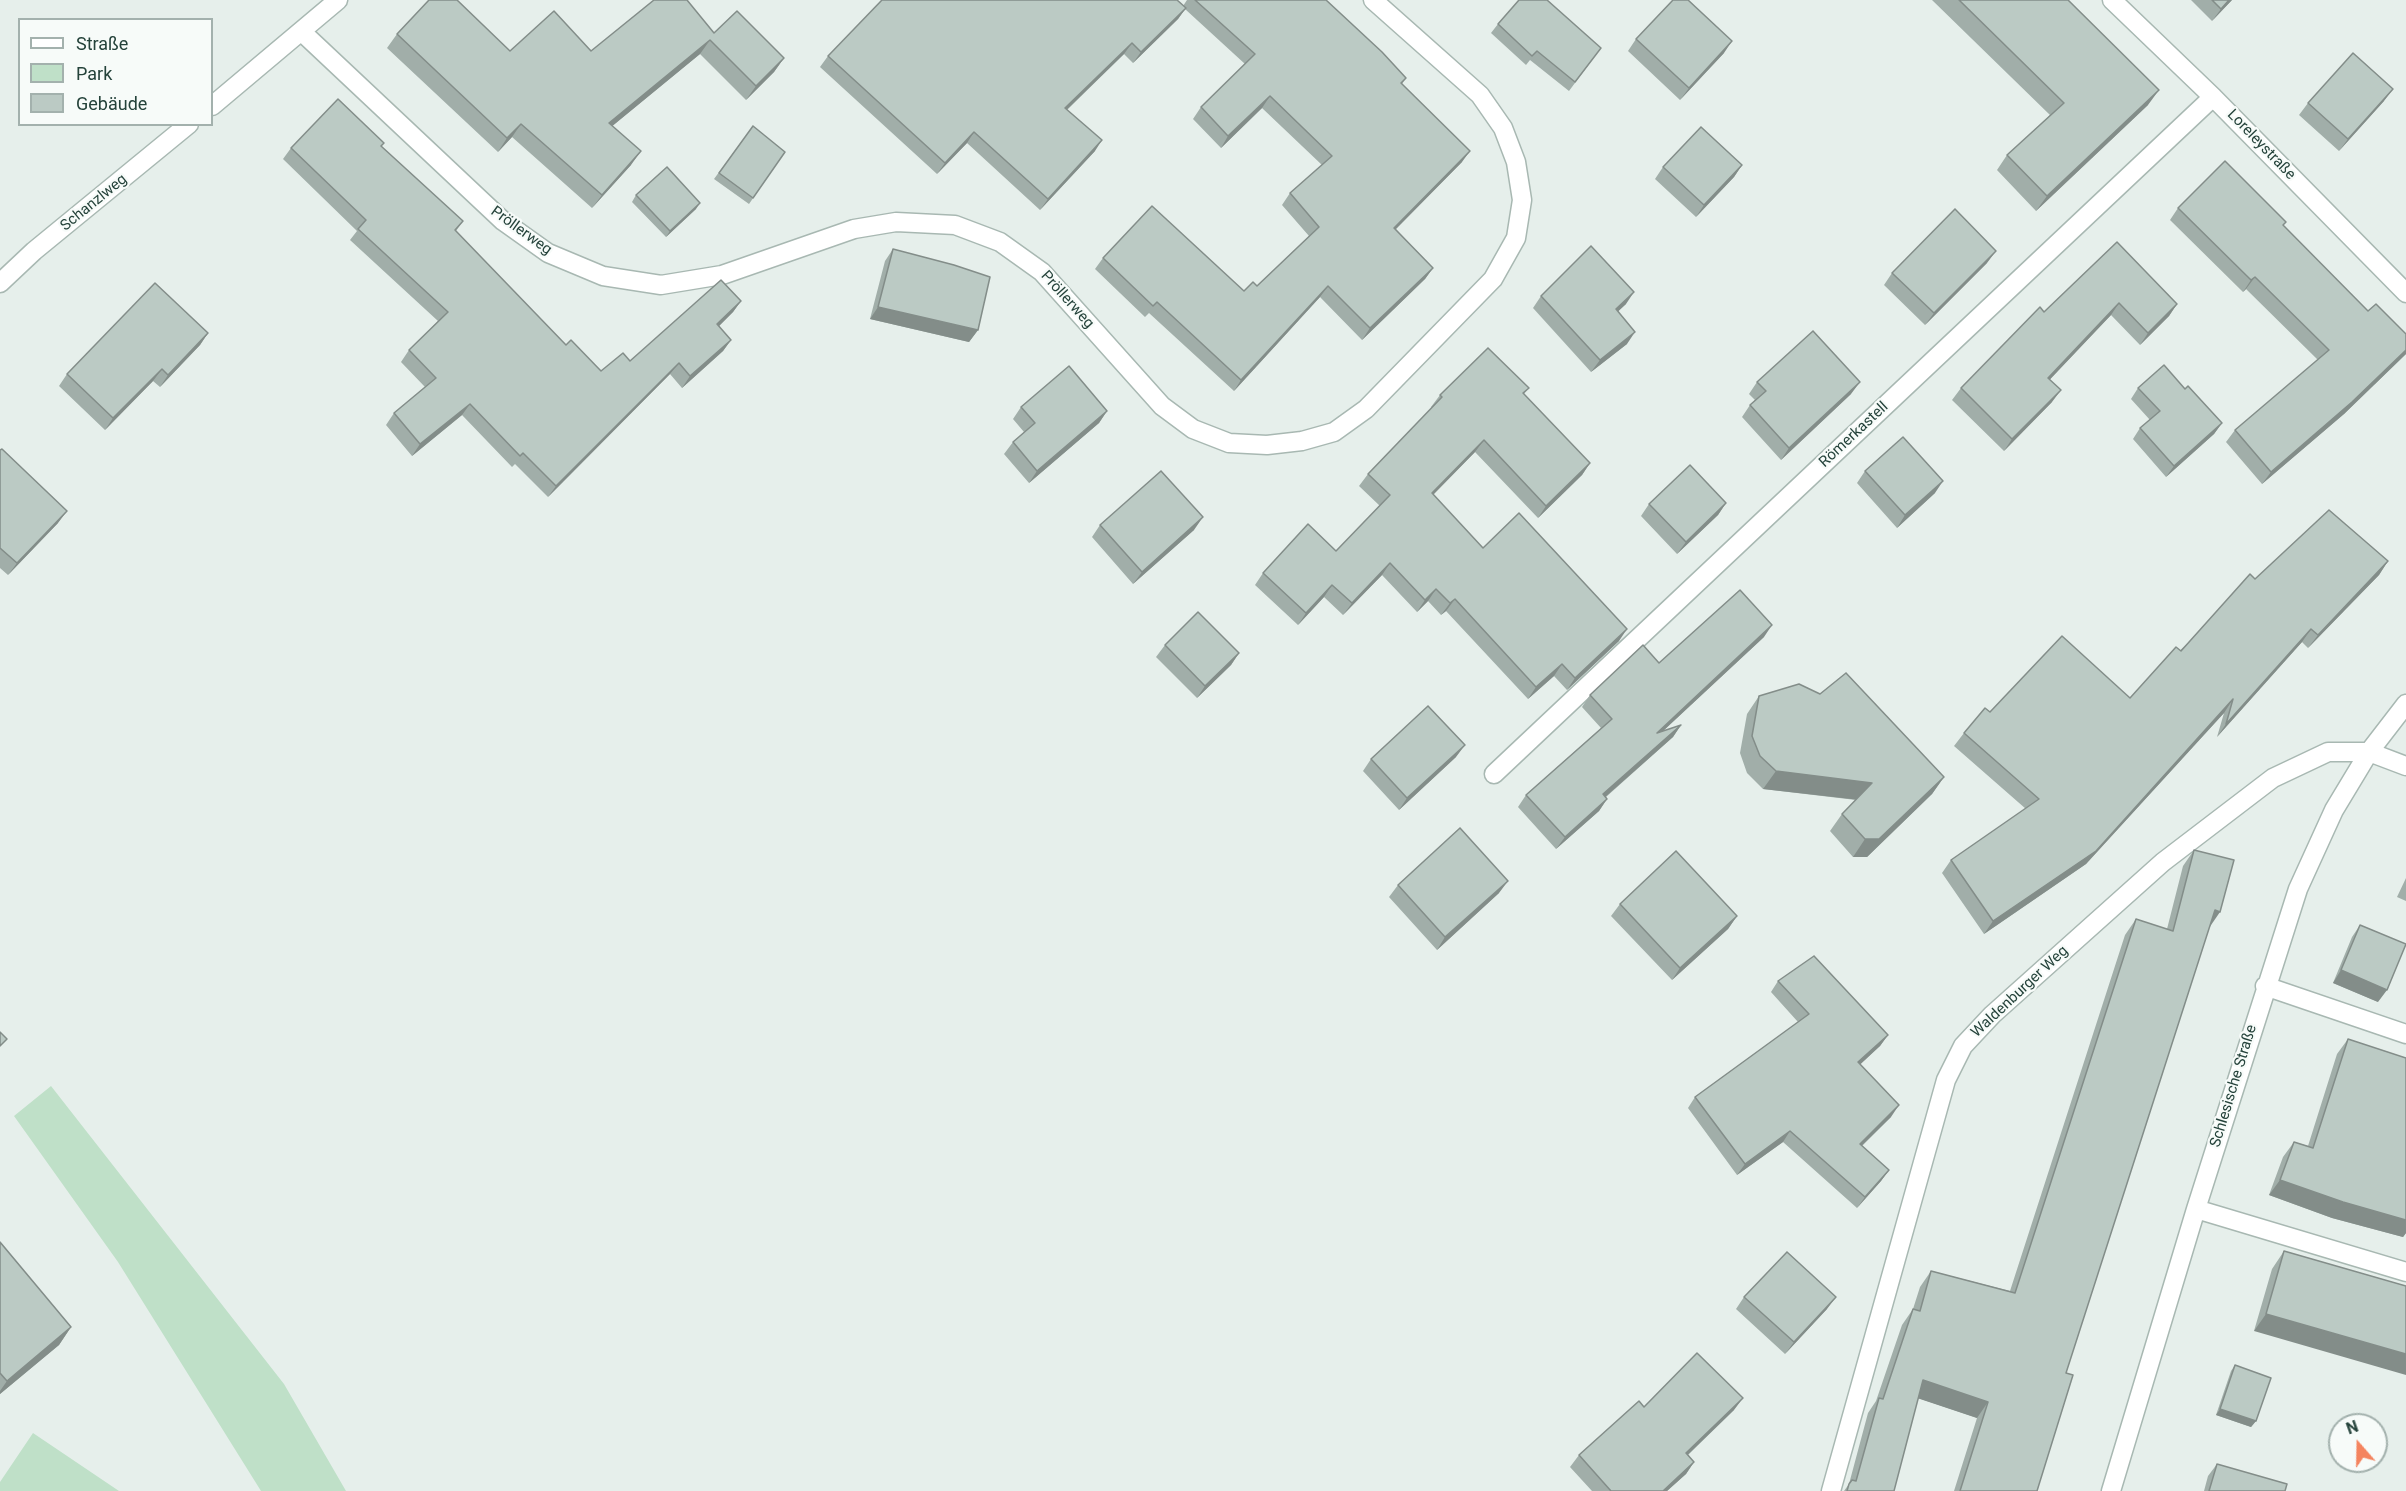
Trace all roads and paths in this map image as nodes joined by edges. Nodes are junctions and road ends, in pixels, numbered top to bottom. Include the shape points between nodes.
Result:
1 (338, 0) edge
2 (1373, 0) edge
3 (2112, 0) edge
4 (302, 32) junction
5 (2213, 97) junction
6 (213, 105) edge
7 (187, 126) edge
8 (0, 283) edge
9 (2406, 293) edge
10 (2406, 704) edge
11 (2369, 752) junction
12 (2406, 766) edge
13 (1494, 774) dead end
14 (2265, 986) junction
15 (2406, 1035) edge
16 (2196, 1209) junction
17 (2406, 1272) edge
18 (1830, 1491) edge
19 (2111, 1491) edge

1 - 4 street
2 - 4 street, Pröllerweg via 1480,95 1503,128 1516,162 1522,200 1516,238 1493,279 1366,409 1334,432 1267,445 1229,443 1193,429 1162,406 1042,272 1000,242 955,225 896,222 854,230 722,274 661,285 592,272 548,253 503,221
3 - 5 street, Loreleystraße
4 - 6 street
5 - 9 street, Loreleystraße
5 - 13 street, Römerkastell
7 - 8 street, Schanzlweg
10 - 11 street, Schlesische Straße
11 - 12 street
11 - 14 street, Schlesische Straße via 2334,810 2298,889
11 - 18 street, Waldenburger Weg via 2328,752 2273,778 2163,862 1992,1015 1963,1046 1946,1080
14 - 15 street
14 - 16 street, Schlesische Straße
16 - 17 street
16 - 19 street, Schlesische Straße

